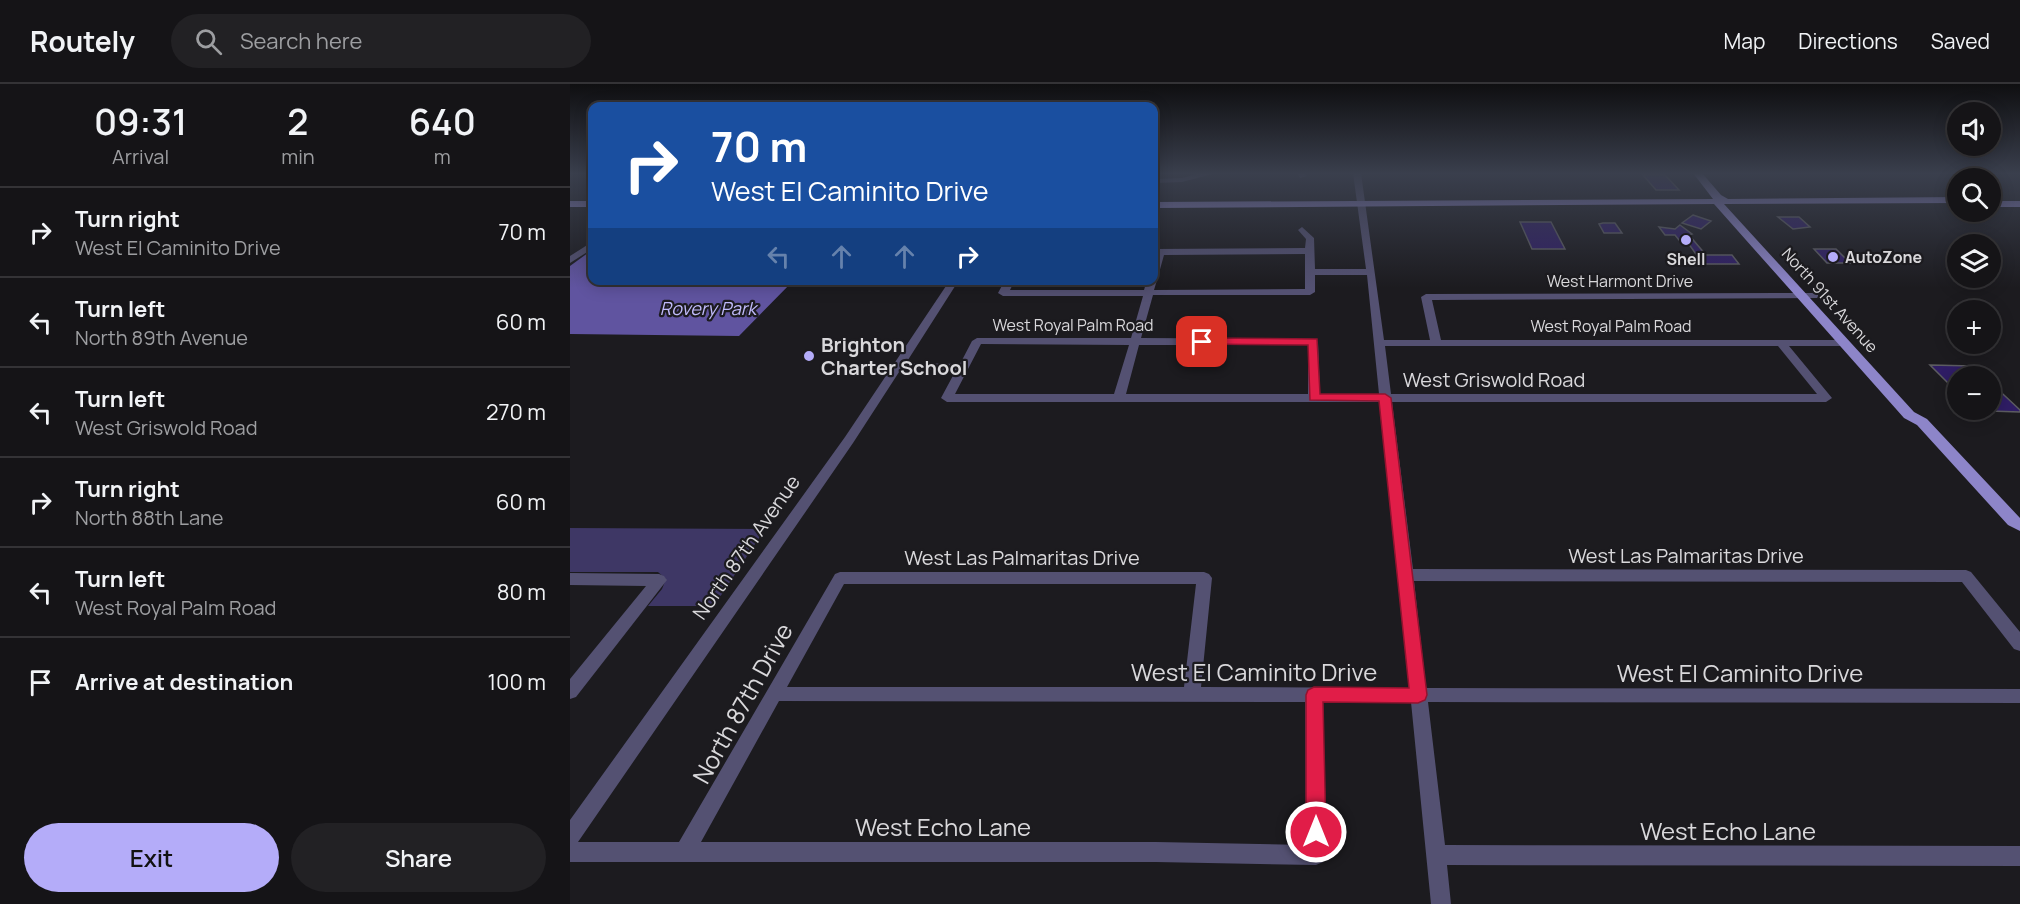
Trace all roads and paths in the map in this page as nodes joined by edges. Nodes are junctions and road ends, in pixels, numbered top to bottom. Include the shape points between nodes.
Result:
1 (1363, 211) edge
2 (1728, 211) edge
3 (1730, 211) edge
4 (1302, 230) dead end
5 (1754, 243) junction
6 (588, 248) edge
7 (1310, 251) junction
8 (1158, 252) edge
9 (570, 260) edge
10 (1791, 271) junction
11 (1310, 272) junction
12 (1371, 272) junction
13 (952, 285) edge
14 (1008, 285) edge
15 (1150, 285) edge
16 (1148, 292) junction
17 (1809, 296) junction
18 (1134, 342) junction
19 (1379, 343) junction
20 (1436, 343) junction
21 (1781, 343) junction
22 (1844, 343) junction
23 (898, 366) junction
24 (964, 367) junction
25 (1889, 378) junction
26 (1314, 397) junction
27 (1385, 398) junction
28 (1119, 399) junction
29 (1922, 422) junction
30 (2016, 523) edge
31 (2020, 538) edge
32 (1406, 575) junction
33 (840, 578) joint
34 (570, 579) edge
35 (2020, 644) edge
36 (570, 692) edge
37 (775, 694) junction
38 (1192, 695) junction
39 (1314, 695) junction
40 (1418, 695) junction
41 (2020, 696) edge
42 (570, 837) edge
43 (570, 852) edge
44 (686, 852) junction
45 (1436, 855) junction
46 (2020, 856) edge
47 (1441, 904) edge

1 - 12 street
2 - 5 main road, North 91st Avenue
3 - 10 main road, North 91st Avenue
4 - 7 street via 1310,238
5 - 10 main road via 1764,246
5 - 17 main road, North 91st Avenue
6 - 9 street
7 - 8 street
7 - 11 street
10 - 17 main road, North 91st Avenue
11 - 12 street
11 - 16 street via 1310,292
12 - 19 street
13 - 23 street, North 87th Avenue
14 - 16 street via 1004,293
15 - 16 street
16 - 18 street
17 - 20 street, West Harmont Drive via 1426,297
17 - 22 main road, North 91st Avenue
17 - 25 main road, North 91st Avenue
18 - 24 street, West Royal Palm Road via 977,342
18 - 26 street, West Royal Palm Road via 1313,342
18 - 28 street
19 - 20 street, West Royal Palm Road
19 - 27 street
20 - 21 street, West Royal Palm Road
21 - 22 street, West Royal Palm Road
21 - 27 street, West Griswold Road via 1826,398
22 - 25 main road via 1856,348
22 - 29 main road, North 91st Avenue via 1909,415
23 - 24 street
23 - 42 street, North 87th Avenue
24 - 28 street, West Griswold Road via 947,398
25 - 29 main road, North 91st Avenue via 1922,414
26 - 27 street, West Griswold Road
26 - 28 street, West Griswold Road
27 - 32 street
29 - 30 main road, North 91st Avenue
30 - 31 main road, North 91st Avenue via 2012,529
32 - 35 street, West Las Palmaritas Drive via 1966,576
32 - 40 street
33 - 37 street, North 87th Drive
33 - 38 street, West Las Palmaritas Drive via 1204,578
34 - 36 street via 659,580
37 - 38 street, West El Caminito Drive
37 - 44 street, North 87th Drive
38 - 39 street, West El Caminito Drive
39 - 40 street, West El Caminito Drive
39 - 44 street, West Echo Lane via 1316,855
40 - 41 street, West El Caminito Drive
40 - 45 street
43 - 44 street, West Echo Lane
45 - 46 street, West Echo Lane
45 - 47 street

